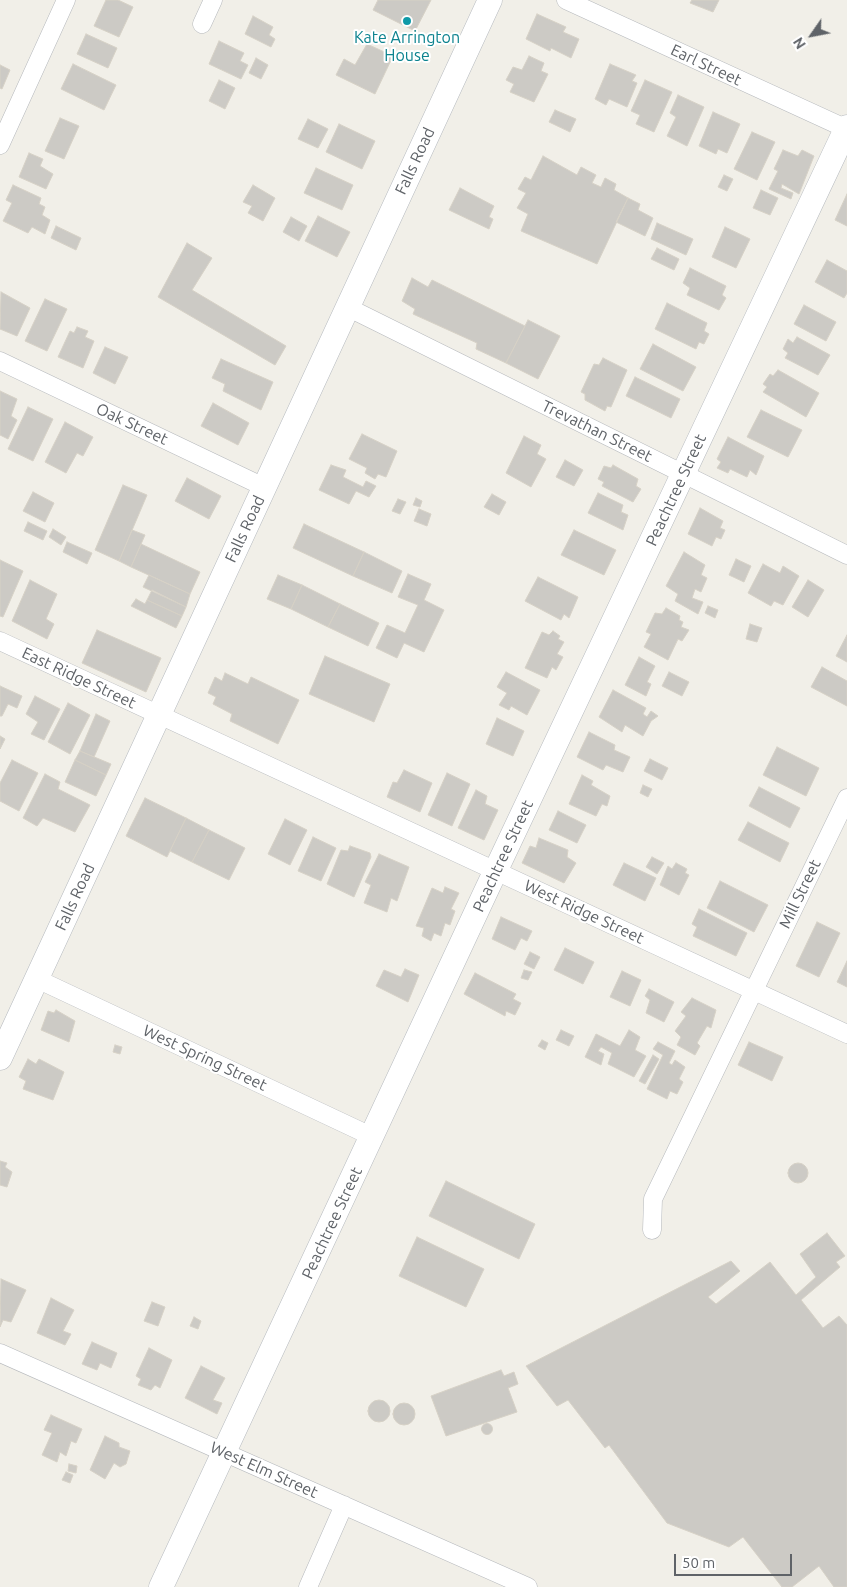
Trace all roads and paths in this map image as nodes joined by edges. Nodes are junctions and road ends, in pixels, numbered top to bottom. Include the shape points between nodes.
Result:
1 (66, 0) edge
2 (213, 0) edge
3 (490, 0) edge
4 (566, 0) edge
5 (202, 24) dead end
6 (847, 128) edge
7 (0, 145) edge
8 (347, 307) junction
9 (0, 361) edge
10 (684, 474) junction
11 (264, 487) junction
12 (847, 555) edge
13 (0, 641) edge
14 (159, 715) junction
15 (847, 798) edge
16 (496, 872) junction
17 (37, 979) junction
18 (754, 990) junction
19 (847, 1034) edge
20 (0, 1058) edge
21 (373, 1137) junction
22 (652, 1230) dead end
23 (0, 1353) edge
24 (224, 1453) junction
25 (344, 1505) junction
26 (161, 1587) edge
27 (308, 1587) edge
28 (528, 1587) edge

1 - 7 street
2 - 5 street
3 - 8 main road, Falls Road
4 - 6 street, Earl Street
6 - 10 main road, Peachtree Street
8 - 10 street, Trevathan Street
8 - 11 main road, Falls Road
9 - 11 street, Oak Street
10 - 12 street, Trevathan Street
10 - 16 main road, Peachtree Street
11 - 14 main road, Falls Road
13 - 14 street, East Ridge Street
14 - 16 street, West Ridge Street
14 - 17 main road, Falls Road
15 - 18 street, Mill Street
16 - 18 street, West Ridge Street
16 - 21 main road, Peachtree Street
17 - 20 main road, Falls Road
17 - 21 street, West Spring Street
18 - 19 street, West Ridge Street
18 - 22 street, Mill Street via 653,1199
21 - 24 main road, Peachtree Street
23 - 24 street, West Elm Street
24 - 25 street, West Elm Street
24 - 26 main road, Peachtree Street
25 - 27 street
25 - 28 street, West Elm Street

